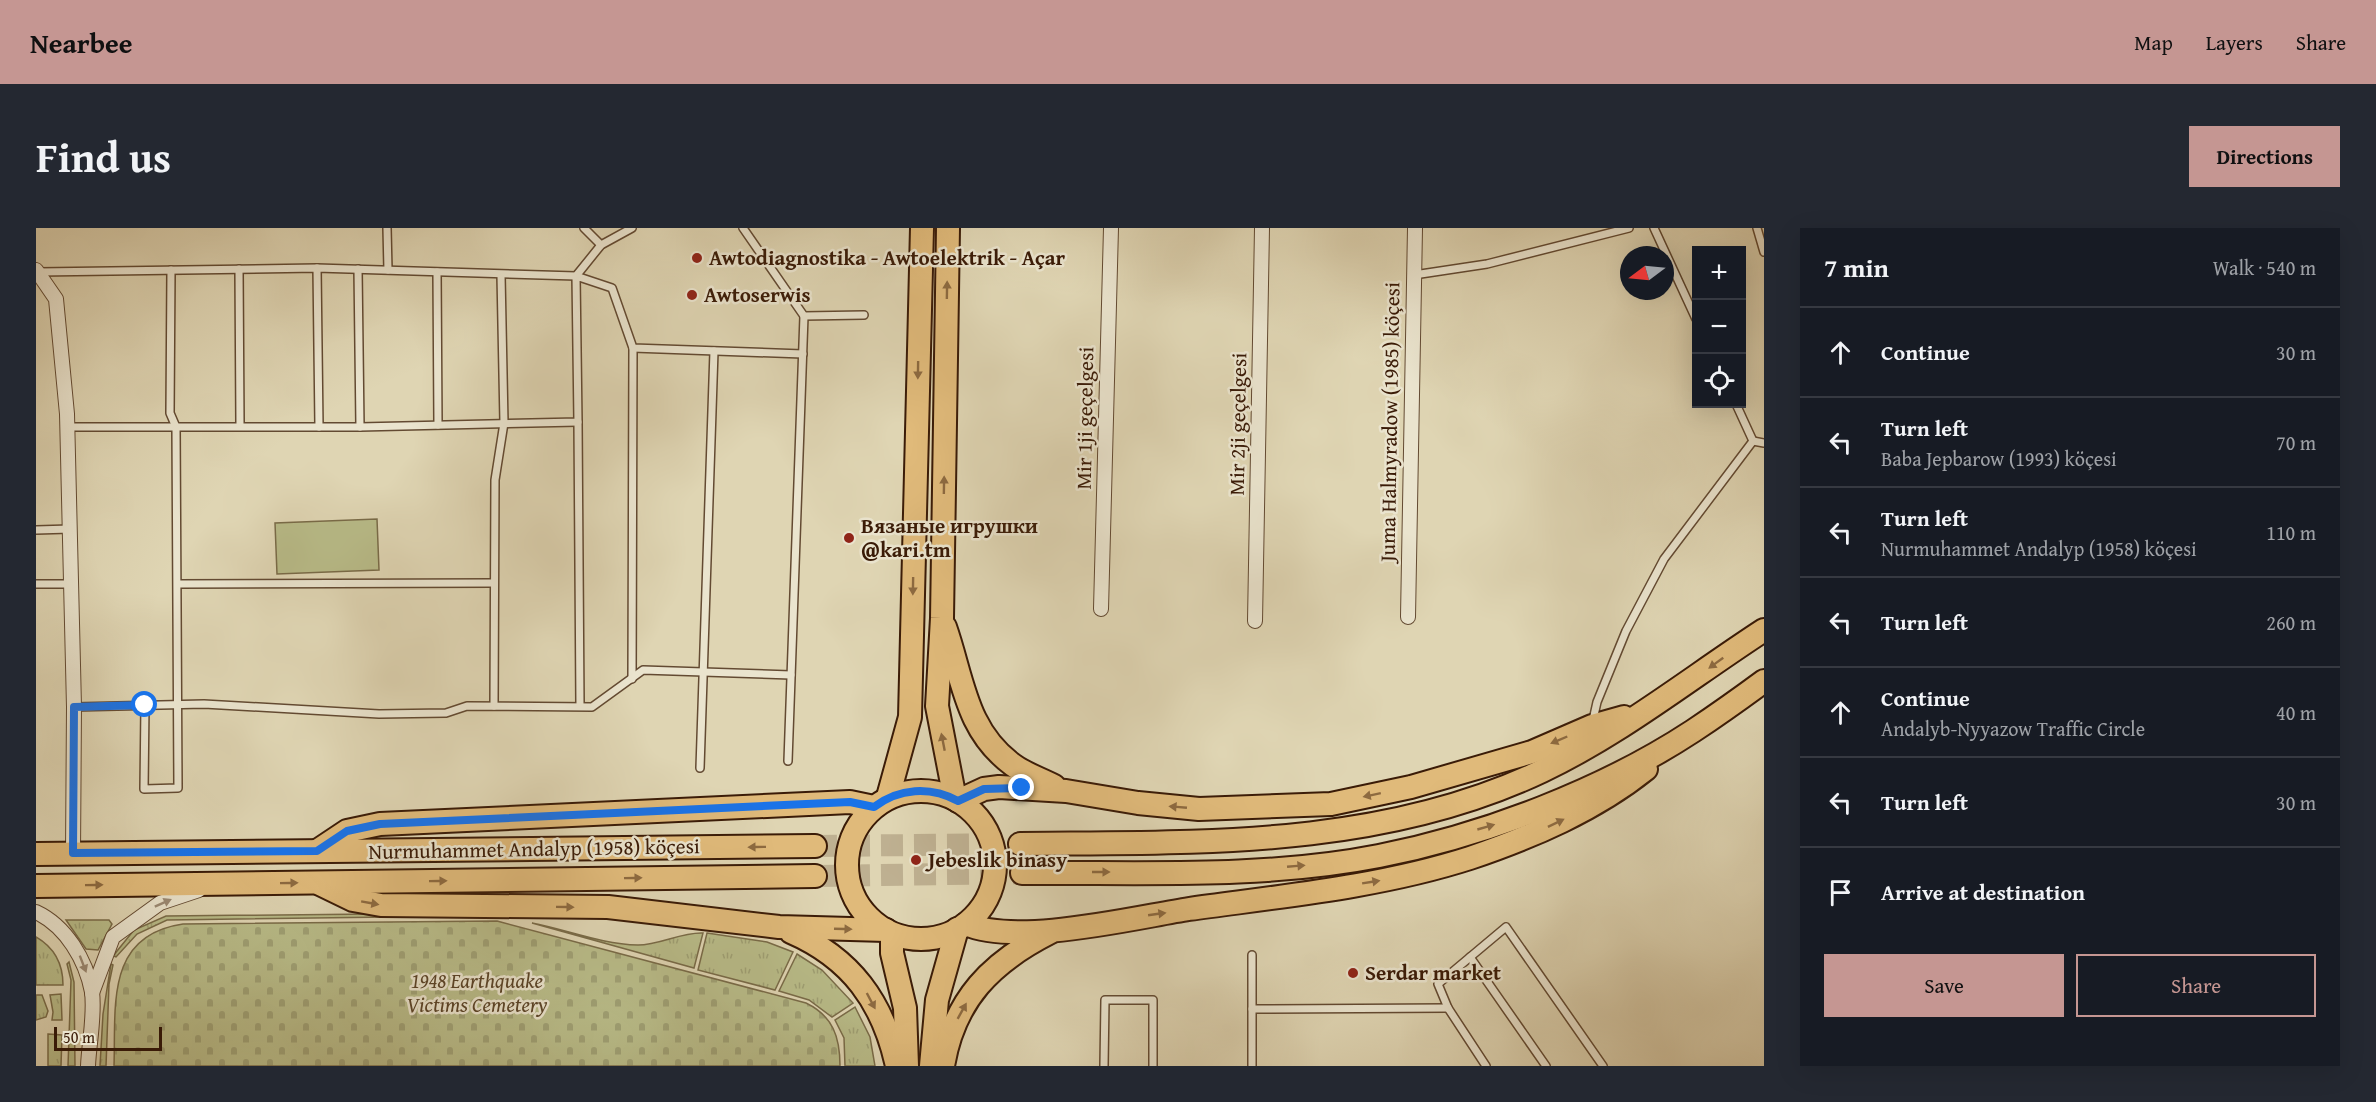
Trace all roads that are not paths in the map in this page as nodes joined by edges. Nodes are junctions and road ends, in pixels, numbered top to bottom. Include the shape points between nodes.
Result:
1 (387, 228) edge
2 (584, 228) edge
3 (632, 228) edge
4 (743, 228) edge
5 (922, 228) edge
6 (948, 228) edge
7 (1111, 228) edge
8 (1262, 228) edge
9 (1415, 228) edge
10 (1629, 228) edge
11 (1654, 228) edge
12 (1757, 228) edge
13 (601, 245) junction
14 (1764, 252) edge
15 (317, 268) junction
16 (239, 269) junction
17 (358, 269) junction
18 (171, 270) junction
19 (388, 270) junction
20 (37, 271) edge
21 (437, 272) junction
22 (501, 275) junction
23 (1414, 275) junction
24 (576, 276) junction
25 (1692, 310) edge
26 (864, 315) dead end
27 (804, 316) junction
28 (633, 348) junction
29 (714, 351) junction
30 (803, 354) junction
31 (1738, 408) edge
32 (578, 422) junction
33 (504, 423) junction
34 (240, 425) junction
35 (438, 425) junction
36 (67, 427) junction
37 (176, 427) junction
38 (319, 427) junction
39 (360, 427) junction
40 (1753, 441) junction
41 (1764, 443) edge
42 (70, 529) junction
43 (36, 530) edge
44 (493, 583) junction
45 (36, 584) edge
46 (71, 584) junction
47 (178, 584) junction
48 (1101, 609) dead end
49 (1408, 617) dead end
50 (942, 618) junction
51 (1255, 621) dead end
52 (1764, 630) edge
53 (703, 672) junction
54 (791, 675) junction
55 (632, 679) junction
56 (1764, 681) edge
57 (145, 705) junction
58 (178, 705) junction
59 (494, 706) junction
60 (580, 706) junction
61 (74, 707) junction
62 (1654, 708) junction
63 (1592, 726) junction
64 (1692, 732) junction
65 (788, 761) dead end
66 (700, 768) dead end
67 (1066, 791) junction
68 (957, 800) junction
69 (881, 802) junction
70 (1020, 844) tunnel mouth
71 (815, 846) tunnel mouth
72 (317, 851) junction
73 (73, 853) junction
74 (36, 854) edge
75 (1022, 873) tunnel mouth
76 (815, 876) tunnel mouth
77 (316, 882) junction
78 (225, 884) junction
79 (36, 886) edge
80 (36, 912) edge
81 (779, 927) junction
82 (961, 927) junction
83 (1058, 929) junction
84 (889, 932) junction
85 (1252, 955) dead end
86 (1470, 957) junction
87 (92, 993) junction
88 (1448, 1008) junction
89 (1252, 1010) junction
90 (88, 1066) edge
91 (897, 1066) edge
92 (907, 1066) edge
93 (931, 1066) edge
94 (943, 1066) edge
95 (1104, 1066) edge
96 (1153, 1066) edge
97 (1252, 1066) edge
98 (1486, 1066) edge
99 (1546, 1066) edge
100 (1603, 1066) edge

1 - 19 lane
2 - 13 lane
3 - 13 lane
4 - 27 lane
5 -> 69 main road via 910,717
50 -> 6 main road
7 - 48 street, Mir 1ji geçelgesi
8 - 51 street, Mir 2ji geçelgesi
9 - 23 street, Juma Halmyradow (1985) köçesi
10 - 23 lane via 1487,264
11 - 25 lane
12 - 14 lane
13 - 24 lane
15 - 16 lane
15 - 17 lane
15 - 38 lane
16 - 18 lane
16 - 34 lane
17 - 19 lane
17 - 39 lane
18 - 20 lane
18 - 37 lane via 170,412
19 - 21 lane
20 - 36 street via 56,299
21 - 22 lane
21 - 35 lane
22 - 24 lane
22 - 33 lane
23 - 49 street, Juma Halmyradow (1985) köçesi
24 - 28 lane via 612,288
24 - 32 lane
26 - 27 lane
27 - 30 lane
28 - 29 lane
28 - 55 lane
29 - 30 lane
29 - 53 lane
30 - 54 lane
31 - 40 lane
32 - 33 lane
32 - 60 lane
33 - 35 lane
33 - 44 lane via 495,480
34 - 37 lane
34 - 38 lane
35 - 39 lane
36 - 37 lane
36 - 42 street
37 - 47 lane
38 - 39 lane
40 - 41 lane
40 - 63 lane via 1664,559 1626,631 1597,702
42 - 43 lane
42 - 46 street
44 - 47 lane
44 - 59 lane
45 - 46 lane
46 - 61 street
47 - 58 lane
50 - 67 main road via 965,701 986,738 1014,766
68 -> 50 main road via 937,706
52 -> 62 main road
53 - 54 lane
53 - 55 lane via 643,670
53 - 66 lane
54 - 65 lane
55 - 60 lane via 592,707
56 - 64 main road
57 - 58 lane
57 - 58 lane via 144,789 178,788
57 - 61 lane
58 - 59 lane via 379,714 446,713 468,706
59 - 60 lane
61 - 73 street
62 - 63 main road
62 - 70 main road via 1541,772 1489,792 1372,825 1260,839
63 -> 67 main road via 1522,755 1411,787 1331,804 1199,809
75 -> 64 main road via 1262,870 1378,856 1500,823 1586,789
83 -> 64 main road via 1384,880 1469,858 1527,837 1616,793
67 - 68 main road via 999,787
68 - 69 main road via 924,790
68 - 82 main road via 984,826 994,861 988,896
69 - 72 main road via 380,824 347,831
69 - 84 main road via 852,836 847,866 858,903
71 -> 72 main road, Nurmuhammet Andalyp (1958) köçesi
72 - 73 main road, Nurmuhammet Andalyp (1958) köçesi
73 - 74 main road, Nurmuhammet Andalyp (1958) köçesi
77 -> 76 main road, Nurmuhammet Andalyp (1958) köçesi
78 -> 77 main road, Nurmuhammet Andalyp (1958) köçesi
77 -> 81 main road via 353,900 381,905 608,907
79 -> 78 main road, Nurmuhammet Andalyp (1958) köçesi
87 -> 78 street, Nurmuhammet Andalyp (1958) köçesi via 113,938 128,924 160,903
80 -> 87 street via 50,918 68,938
81 -> 84 main road
81 -> 91 main road via 826,949 856,976 877,1012
82 - 83 main road via 995,932
82 - 84 main road via 927,939
82 - 93 main road via 937,1000
94 -> 83 main road via 959,1014 987,976 1016,950
84 - 92 main road via 905,1008
85 - 89 lane
86 - 88 lane via 1438,984
86 - 99 lane
86 - 100 lane via 1506,927
87 - 90 street
88 - 89 lane
88 - 98 lane
89 - 97 lane
95 - 96 lane via 1105,1000 1153,1000

